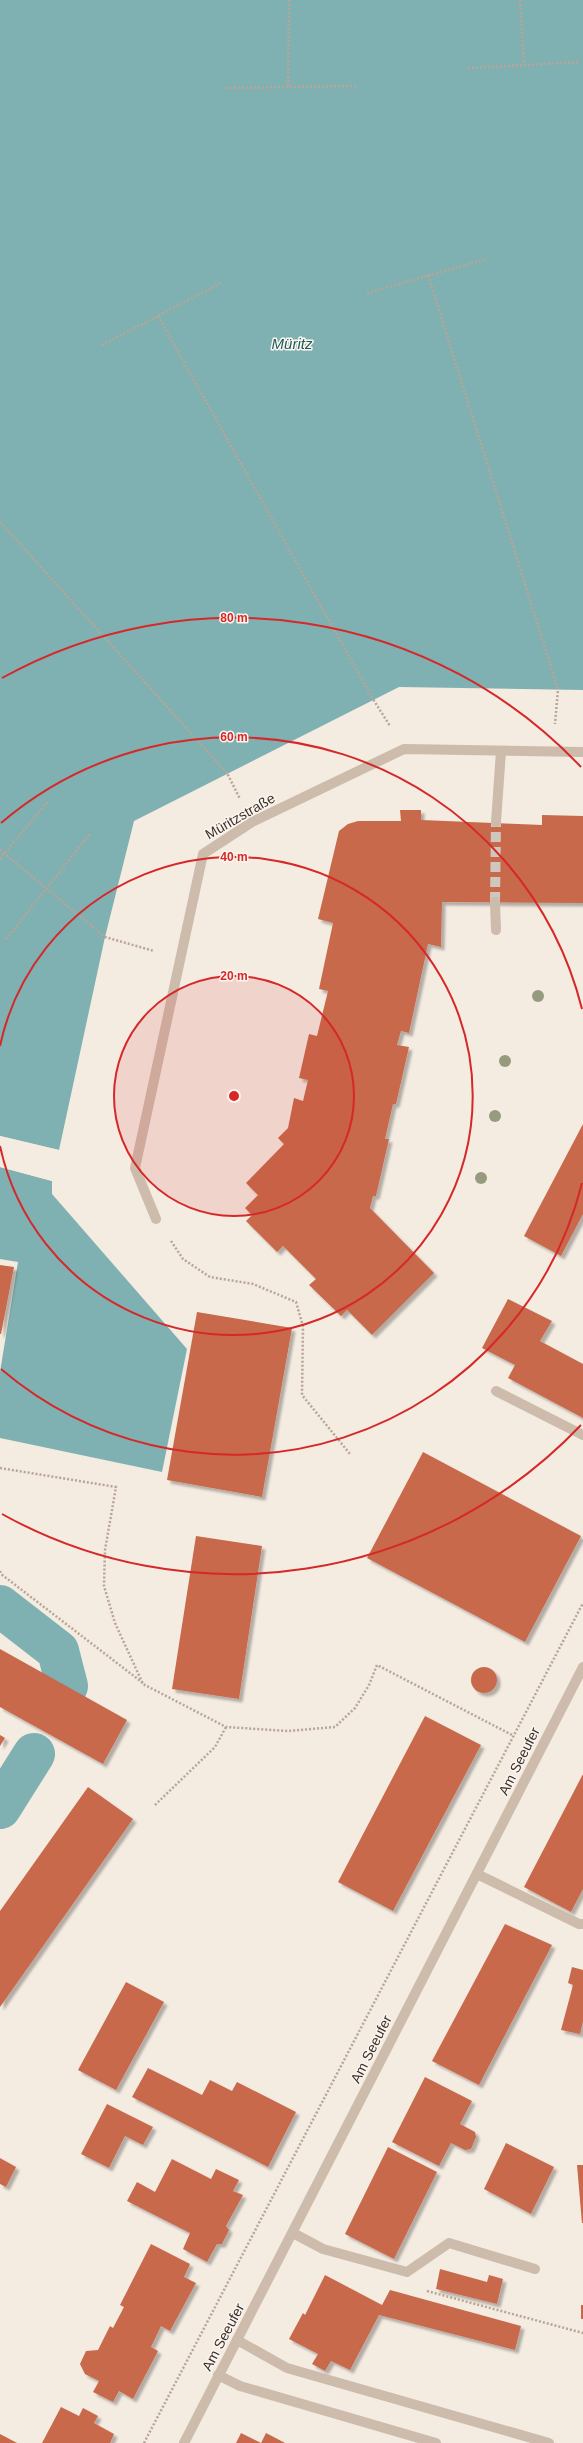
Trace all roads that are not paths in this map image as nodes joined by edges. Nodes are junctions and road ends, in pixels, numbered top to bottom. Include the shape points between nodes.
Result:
1 (501, 752) junction
2 (583, 752) edge
3 (496, 822) tunnel mouth
4 (495, 902) tunnel mouth
5 (496, 930) dead end
6 (156, 1220) road end
7 (496, 1391) dead end
8 (583, 1435) edge
9 (583, 1667) edge
10 (477, 1874) junction
11 (583, 1924) edge
12 (293, 2233) junction
13 (535, 2269) dead end
14 (237, 2340) junction
15 (218, 2375) junction
16 (184, 2443) edge
17 (436, 2443) edge
18 (549, 2443) edge

1 - 2 street, Müritzstraße
1 - 3 street
1 - 6 street, Müritzstraße via 404,749 252,822 203,854 135,1168
4 - 5 street
7 - 8 street
9 - 10 street, Am Seeufer
10 - 11 street
10 - 12 street, Am Seeufer
12 - 13 street via 323,2249 407,2272 449,2243
12 - 14 street, Am Seeufer
14 - 15 street, Am Seeufer
14 - 18 street via 286,2368
15 - 16 street, Am Seeufer
15 - 17 street via 240,2386

